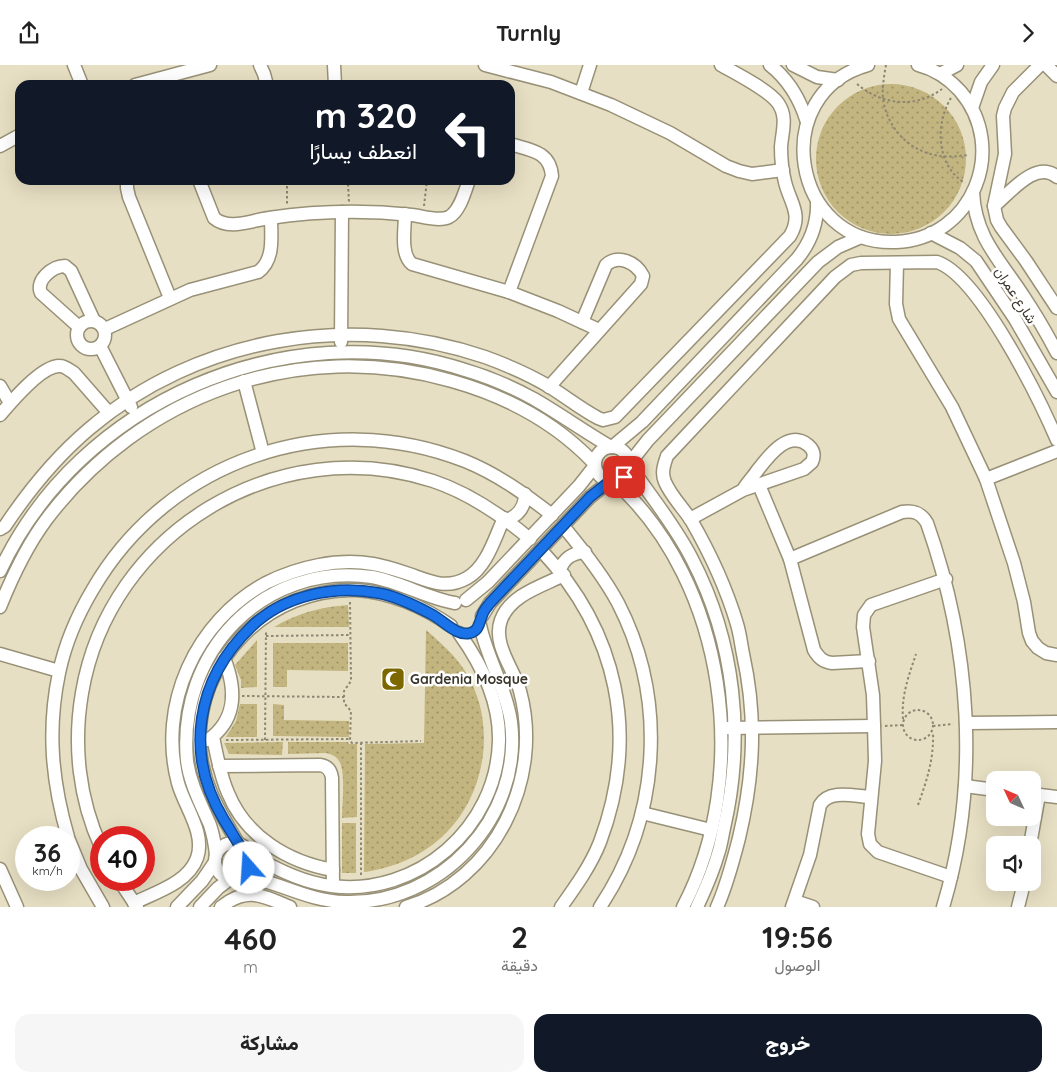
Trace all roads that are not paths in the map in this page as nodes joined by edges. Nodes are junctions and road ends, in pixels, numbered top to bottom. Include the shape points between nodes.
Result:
1 (74, 65) edge
2 (210, 65) edge
3 (260, 65) edge
4 (334, 65) edge
5 (486, 65) edge
6 (590, 65) edge
7 (721, 65) edge
8 (770, 65) edge
9 (793, 65) edge
10 (868, 65) edge
11 (918, 65) edge
12 (957, 65) edge
13 (992, 65) edge
14 (1040, 65) edge
15 (1046, 65) edge
16 (843, 73) edge
17 (940, 74) junction
18 (1057, 76) edge
19 (80, 80) edge
20 (154, 80) edge
21 (265, 80) edge
22 (335, 80) edge
23 (581, 93) junction
24 (972, 108) junction
25 (807, 122) junction
26 (15, 138) edge
27 (0, 146) edge
28 (515, 146) edge
29 (1003, 168) junction
30 (783, 170) junction
31 (1057, 177) edge
32 (1023, 182) junction
33 (127, 185) edge
34 (201, 185) edge
35 (467, 185) edge
36 (974, 191) junction
37 (817, 201) junction
38 (994, 206) junction
39 (346, 212) junction
40 (405, 214) junction
41 (271, 218) junction
42 (931, 233) junction
43 (861, 237) junction
44 (999, 261) junction
45 (897, 263) junction
46 (983, 271) junction
47 (509, 292) junction
48 (1049, 295) junction
49 (170, 298) junction
50 (1025, 298) junction
51 (1057, 308) edge
52 (94, 321) junction
53 (582, 322) junction
54 (706, 323) junction
55 (79, 327) junction
56 (104, 329) junction
57 (600, 330) junction
58 (341, 334) junction
59 (722, 338) junction
60 (743, 341) junction
61 (100, 346) junction
62 (341, 352) junction
63 (1057, 353) edge
64 (760, 357) junction
65 (1039, 359) junction
66 (1021, 369) junction
67 (244, 381) junction
68 (0, 386) edge
69 (549, 387) junction
70 (1057, 392) edge
71 (128, 401) junction
72 (10, 403) junction
73 (109, 413) junction
74 (0, 415) edge
75 (136, 416) junction
76 (1057, 440) edge
77 (612, 447) junction
78 (1057, 451) edge
79 (263, 453) junction
80 (629, 464) junction
81 (594, 465) junction
82 (986, 479) junction
83 (612, 482) junction
84 (759, 485) junction
85 (744, 490) junction
86 (525, 494) junction
87 (552, 515) junction
88 (506, 519) junction
89 (690, 519) junction
90 (563, 526) junction
91 (0, 529) edge
92 (530, 539) junction
93 (6, 549) edge
94 (541, 550) junction
95 (584, 552) junction
96 (790, 559) junction
97 (0, 571) edge
98 (562, 573) junction
99 (946, 579) junction
100 (461, 602) junction
101 (0, 607) edge
102 (481, 620) junction
103 (455, 630) junction
104 (0, 654) edge
105 (1057, 655) edge
106 (224, 658) junction
107 (869, 661) junction
108 (59, 671) junction
109 (1057, 722) edge
110 (966, 723) junction
111 (874, 726) junction
112 (735, 727) junction
113 (753, 727) junction
114 (722, 728) junction
115 (213, 738) junction
116 (200, 746) junction
117 (219, 765) junction
118 (965, 786) junction
119 (986, 789) edge
120 (1041, 795) edge
121 (870, 797) junction
122 (1057, 797) edge
123 (642, 813) junction
124 (65, 826) edge
125 (93, 826) edge
126 (711, 830) junction
127 (243, 848) junction
128 (216, 859) junction
129 (80, 867) edge
130 (0, 869) edge
131 (333, 870) junction
132 (951, 877) junction
133 (236, 878) junction
134 (333, 887) junction
135 (126, 891) edge
136 (1022, 891) edge
137 (793, 904) edge
138 (136, 905) edge
139 (17, 907) edge
140 (103, 907) edge
141 (177, 907) edge
142 (200, 907) edge
143 (221, 907) edge
144 (290, 907) edge
145 (406, 907) edge
146 (562, 907) edge
147 (600, 907) edge
148 (682, 907) edge
149 (697, 907) edge
150 (717, 907) edge
151 (813, 907) edge
152 (943, 907) edge
153 (1018, 907) edge

1 - 19 street
2 - 20 street
3 - 21 street
4 - 22 street
5 - 23 street
6 - 23 street
7 - 30 street via 778,103 784,117
8 - 25 street via 794,91
9 - 16 street via 817,77
10 - 16 street
11 - 17 street
12 - 17 street
13 - 24 street via 981,82
14 - 29 street via 1013,92 1005,108
15 - 18 street
16 - 25 street via 820,99
17 - 24 street via 954,85
23 - 30 street via 641,118 738,171
24 - 36 street via 982,138 983,153
25 - 37 street via 802,154 804,171
26 - 27 street
28 - 47 street via 540,153 549,163 552,176
29 - 32 street via 1008,177
29 - 38 street
30 - 54 street via 796,213 794,229
31 - 32 street via 1040,171
32 - 38 street
33 - 49 street via 129,197
34 - 41 street via 219,222 230,225
35 - 40 street via 454,214 443,219
36 - 42 street via 956,217
36 - 44 street, شارع عمران via 979,229
37 - 43 street via 836,222
37 - 59 street via 818,213 805,249
38 - 48 street via 997,221
39 - 40 street
39 - 41 street
39 - 58 street
40 - 47 street via 405,253 412,264
41 - 49 street via 269,258 263,269
42 - 43 street via 896,242
42 - 46 street, شارع عمران via 969,254
43 - 60 street via 838,247 818,262
44 - 46 street
44 - 50 street, شارع عمران
45 - 64 street via 861,263 842,271
45 - 66 street via 937,261 953,270 998,327
45 - 82 street via 899,319 952,407
46 - 65 street, شارع عمران
47 - 53 street
48 - 50 street
48 - 51 street
49 - 56 street
50 - 63 street, شارع عمران
52 - 55 street via 86,321
52 - 55 street via 71,271 65,266 58,267 42,279 39,289
52 - 56 street
53 - 57 street
53 - 57 street via 606,265 622,259 642,273 642,282
54 - 59 street
54 - 69 street via 619,413 609,419 598,418
55 - 61 street via 77,338 84,347 95,349
56 - 61 street via 106,335
57 - 69 street
58 - 62 street
58 - 69 street via 414,339 450,347 520,371
58 - 71 street via 275,341 229,352 160,381
59 - 77 street via 642,422
60 - 64 street
60 - 80 street
61 - 71 street
62 - 75 street via 287,357 235,369 185,389
62 - 77 street via 415,358 487,377 532,398
64 - 89 street via 667,456 663,473 665,482
65 - 66 street
65 - 70 street, شارع عمران
66 - 76 street
67 - 79 street
67 - 81 street via 281,372 347,366 431,375 494,396 536,417 568,438
67 - 101 street via 210,392 163,416 118,445 92,468 45,522 26,552
68 - 72 street
71 - 73 street
71 - 75 street
72 - 73 street via 46,371 60,366 74,373
72 - 74 street
73 - 91 street via 54,463
75 - 93 street via 96,446 58,483
77 - 80 street via 624,452
77 - 81 street via 600,452
78 - 82 street
79 - 86 street via 296,444 330,440 365,439 399,443 465,461
79 - 108 street via 230,465 171,499 121,547 83,605
80 - 83 street via 624,477
80 - 112 street via 678,535 712,604 731,678
81 - 83 street via 601,478
81 - 87 street
82 - 105 street via 1014,563 1032,641 1046,653
83 - 90 street via 590,497
83 - 114 street via 637,502 665,541 696,600 713,665
84 - 85 street
84 - 85 street via 809,466 814,453 799,441 792,440 780,446
84 - 96 street
85 - 89 street
86 - 87 street
86 - 88 street via 521,510 513,518
87 - 92 street
88 - 92 street
88 - 125 street via 470,497 432,481 393,472 353,468 313,470 273,478 200,512 168,537 140,566 116,599 98,635 85,674 79,714 78,754 83,794
88 - 138 street via 478,569 457,583 431,583 370,564 328,564 300,570 267,583 248,594 216,623 186,671 173,719 175,769 184,803 198,833 198,856 186,875
89 - 113 street via 712,557 738,626 749,678
90 - 94 street
90 - 95 street
92 - 100 street via 481,589
93 - 97 street
94 - 98 street
94 - 102 street via 490,603
95 - 98 street via 569,556
95 - 123 street via 618,603 631,632 648,691 651,753
96 - 99 street via 908,511 919,513 927,523
96 - 107 street via 818,656 826,663
98 - 145 street via 510,604 500,622 500,643 514,671 527,731 524,771 512,810 491,845 463,875 430,897
98 - 146 street via 586,609 603,646 614,684 620,725 619,765 612,805 600,843
99 - 107 street via 871,605 863,621
99 - 110 street via 962,664
100 - 102 street via 475,603
100 - 103 street via 451,607 448,617
100 - 128 street via 435,599 372,577 317,579 266,598 224,634 196,681 186,735 194,789 209,824
102 - 103 street via 469,634
102 - 133 street via 485,645 507,703 512,745 508,773 497,807 465,853 426,883 394,896 366,901 324,900 263,881
103 - 106 street via 432,614 401,600 379,593 335,591 292,601 266,616 237,640
103 - 134 street via 482,669 497,716 498,749 489,790 465,833 428,865 382,884
104 - 108 street
106 - 115 street via 233,696 225,722
106 - 116 street via 205,700
107 - 111 street
108 - 124 street via 51,737 53,771
109 - 110 street
110 - 118 street
111 - 113 street
111 - 121 street via 875,761
112 - 113 street
112 - 114 street
112 - 149 street via 731,800 719,853
113 - 150 street via 748,799 734,859
114 - 126 street via 722,760
115 - 116 street
115 - 117 street
116 - 127 street via 209,791
117 - 131 street via 229,795 256,833 299,862
117 - 131 street via 320,765 330,770
118 - 119 street
118 - 132 street
120 - 122 street
121 - 132 street via 868,839 873,849
121 - 137 street via 833,795 822,800 810,855
123 - 126 street
123 - 147 street via 630,852
126 - 148 street via 701,865
127 - 128 street via 234,844 223,846
127 - 133 street via 250,863 246,873
127 - 134 street via 286,873
128 - 133 street via 221,875
128 - 141 street via 202,881
129 - 140 street
130 - 139 street
131 - 134 street
132 - 152 street
133 - 142 street via 218,888
135 - 138 street
136 - 153 street
137 - 151 street
143 - 144 street via 230,900 251,894 262,895

